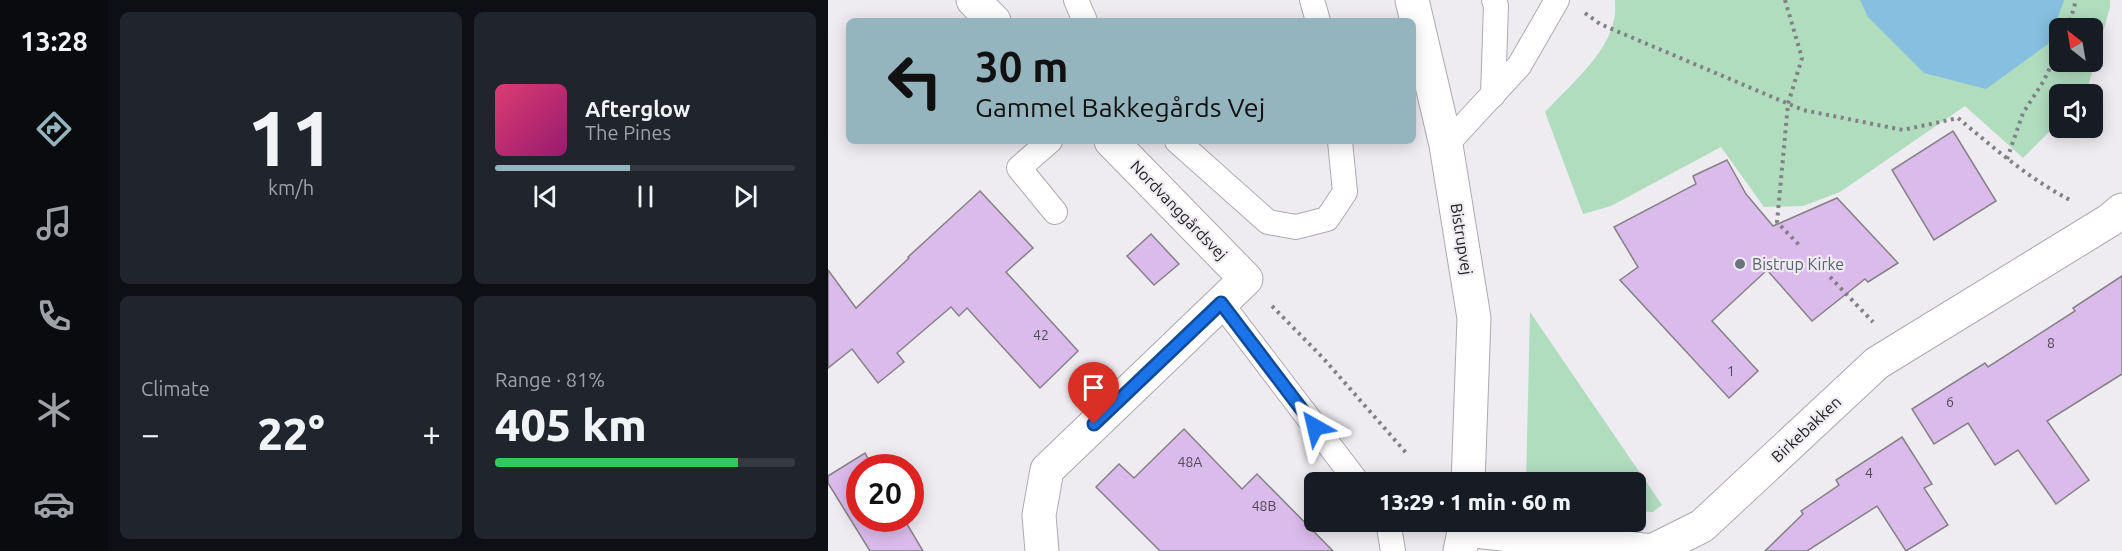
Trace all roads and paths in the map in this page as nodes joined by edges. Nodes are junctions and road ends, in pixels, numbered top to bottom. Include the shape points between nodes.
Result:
1 (973, 0) edge
2 (1076, 0) edge
3 (1312, 0) edge
4 (1412, 0) edge
5 (1494, 0) edge
6 (1557, 0) edge
7 (1785, 0) edge
8 (2076, 0) edge
9 (1583, 12) dead end
10 (991, 18) edge
11 (1084, 18) edge
12 (1317, 18) edge
13 (1414, 18) edge
14 (2071, 18) edge
15 (1416, 32) edge
16 (2049, 70) edge
17 (1421, 73) edge
18 (1493, 95) junction
19 (1788, 104) junction
20 (1047, 144) edge
21 (1114, 144) edge
22 (1180, 144) edge
23 (1341, 144) edge
24 (1446, 145) junction
25 (2007, 159) junction
26 (1055, 212) dead end
27 (2116, 215) edge
28 (1800, 246) dead end
29 (1830, 277) dead end
30 (1246, 279) junction
31 (1221, 303) junction
32 (1899, 349) junction
33 (1408, 455) dead end
34 (1350, 472) edge
35 (1468, 472) edge
36 (1390, 532) edge
37 (1464, 534) edge
38 (1042, 551) edge
39 (1393, 551) edge

1 - 10 street
2 - 11 lane
3 - 12 lane
4 - 13 street, Bistrupvej
5 - 18 lane
6 - 18 lane via 1519,66
7 - 19 path via 1802,58
8 - 14 path
9 - 19 path via 1600,24
15 - 17 street, Bistrupvej
16 - 25 path via 2023,113
17 - 24 street, Bistrupvej
18 - 24 lane
19 - 25 path via 1903,130 1958,118
19 - 28 path via 1777,222
20 - 26 lane via 1019,168
21 - 30 street, Nordvanggårdsvej
22 - 23 lane via 1268,222 1296,227 1327,219 1345,192
24 - 35 street, Bistrupvej via 1474,318
25 - 27 path via 2046,188
27 - 32 street, Birkebakken
29 - 32 path
30 - 31 street
30 - 33 path via 1324,359
31 - 34 lane
31 - 38 street via 1047,470 1039,515
32 - 37 street, Birkebakken via 1876,363 1702,526 1652,551
36 - 39 lane

